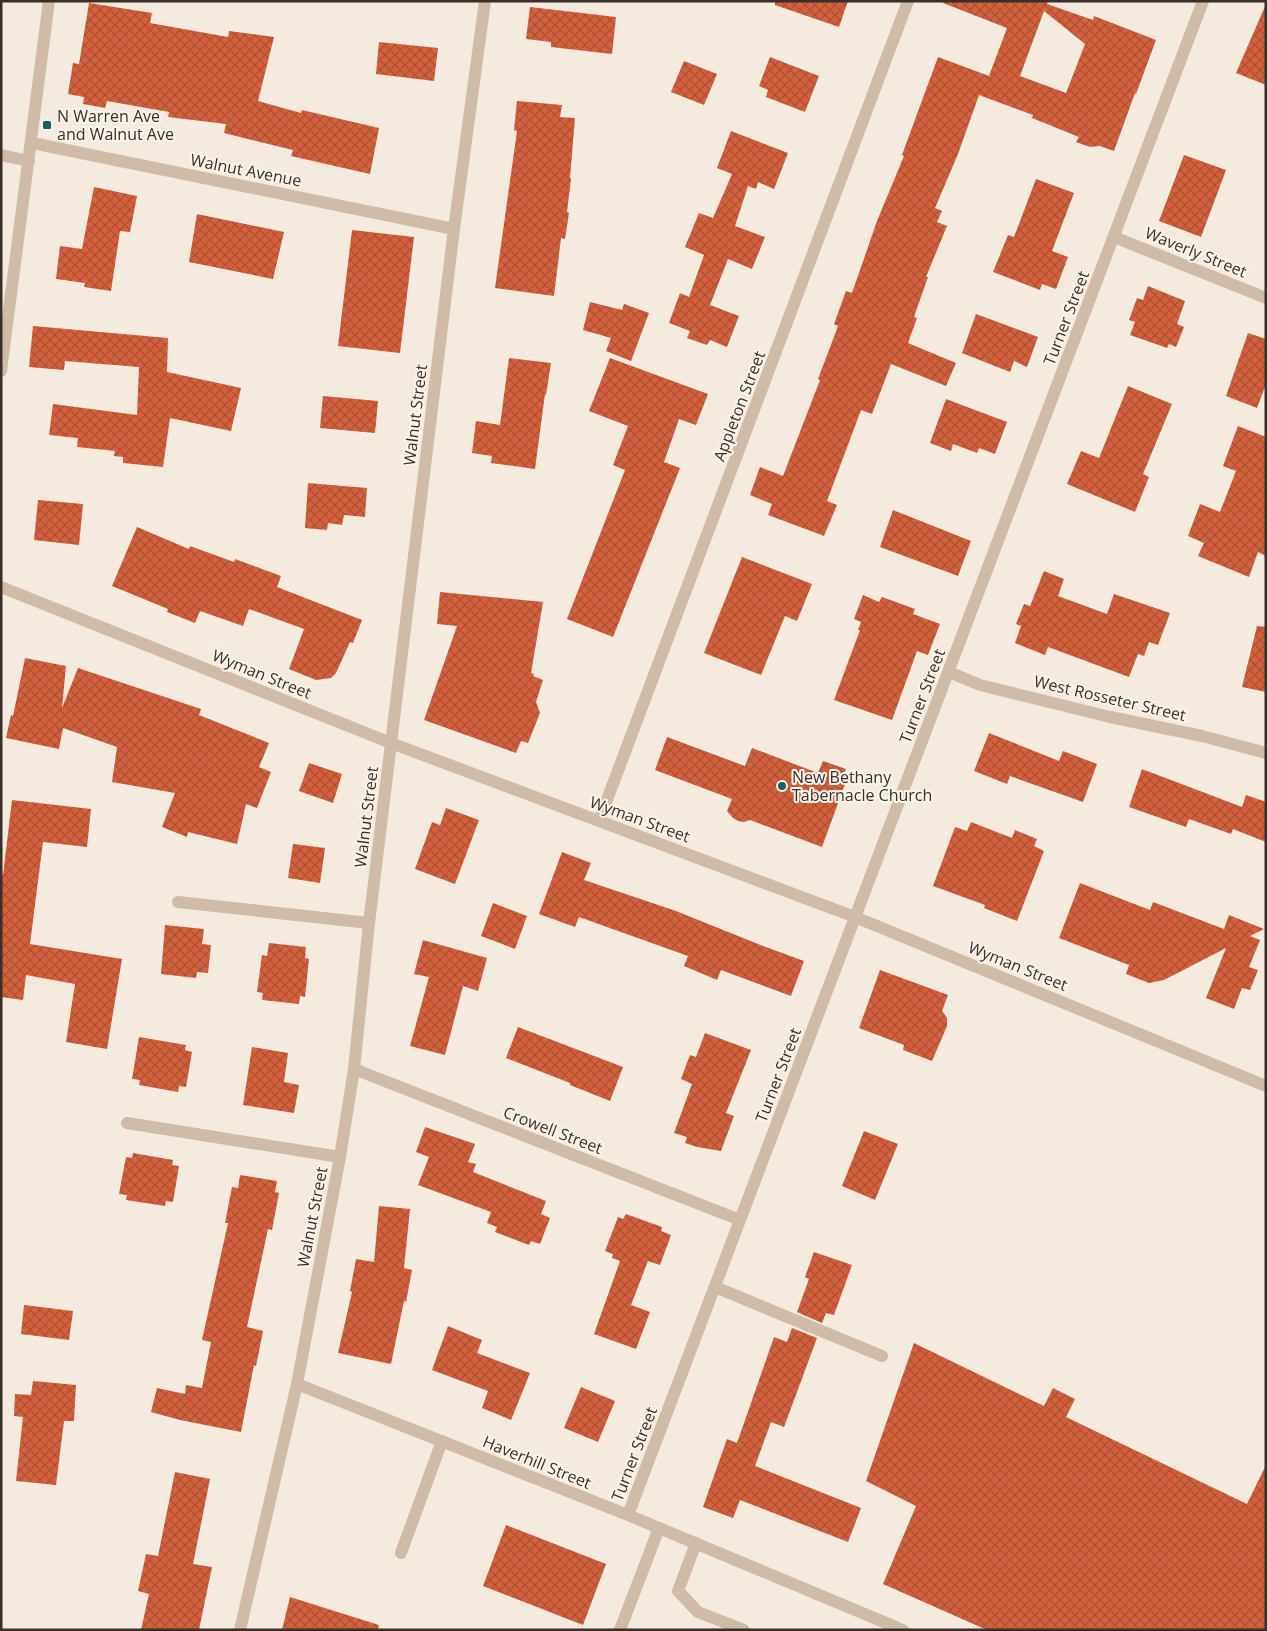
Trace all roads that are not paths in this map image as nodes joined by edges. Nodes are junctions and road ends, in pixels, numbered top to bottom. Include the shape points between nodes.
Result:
1 (49, 1) edge
2 (485, 1) edge
3 (908, 1) edge
4 (1203, 1) edge
5 (32, 143) junction
6 (1, 155) edge
7 (29, 161) junction
8 (454, 228) junction
9 (1114, 237) junction
10 (1266, 298) edge
11 (1, 371) edge
12 (1, 587) edge
13 (949, 672) junction
14 (391, 743) junction
15 (1266, 752) edge
16 (599, 821) junction
17 (178, 902) dead end
18 (856, 917) junction
19 (369, 923) junction
20 (354, 1069) junction
21 (1266, 1086) edge
22 (127, 1123) dead end
23 (340, 1157) junction
24 (740, 1220) junction
25 (715, 1287) junction
26 (882, 1356) dead end
27 (296, 1384) junction
28 (442, 1441) junction
29 (628, 1515) junction
30 (659, 1528) junction
31 (696, 1544) junction
32 (401, 1553) dead end
33 (240, 1630) edge
34 (620, 1630) edge
35 (744, 1630) edge
36 (903, 1630) edge

1 - 5 street
2 - 8 street, Walnut Street
3 - 16 street, Appleton Street
4 - 9 street, Turner Street
5 - 7 street
5 - 8 street, Walnut Avenue
6 - 7 street
7 - 11 street
8 - 14 street, Walnut Street
9 - 10 street, Waverly Street
9 - 13 street, Turner Street
12 - 14 street, Wyman Street
13 - 15 street, West Rosseter Street via 980,685
13 - 18 street, Turner Street
14 - 16 street, Wyman Street
14 - 19 street, Walnut Street
16 - 18 street, Wyman Street
17 - 19 street
18 - 21 street, Wyman Street
18 - 24 street, Turner Street
19 - 20 street, Walnut Street
20 - 23 street, Walnut Street
20 - 24 street, Crowell Street
22 - 23 street
23 - 27 street, Walnut Street
24 - 25 street, Turner Street
25 - 26 street
25 - 29 street, Turner Street
27 - 28 street, Haverhill Street
27 - 33 street, Walnut Street
28 - 29 street, Haverhill Street
28 - 32 street
29 - 30 street, Haverhill Street
30 - 31 street, Haverhill Street
30 - 34 street
31 - 35 street via 678,1591 698,1612
31 - 36 street, Haverhill Street

